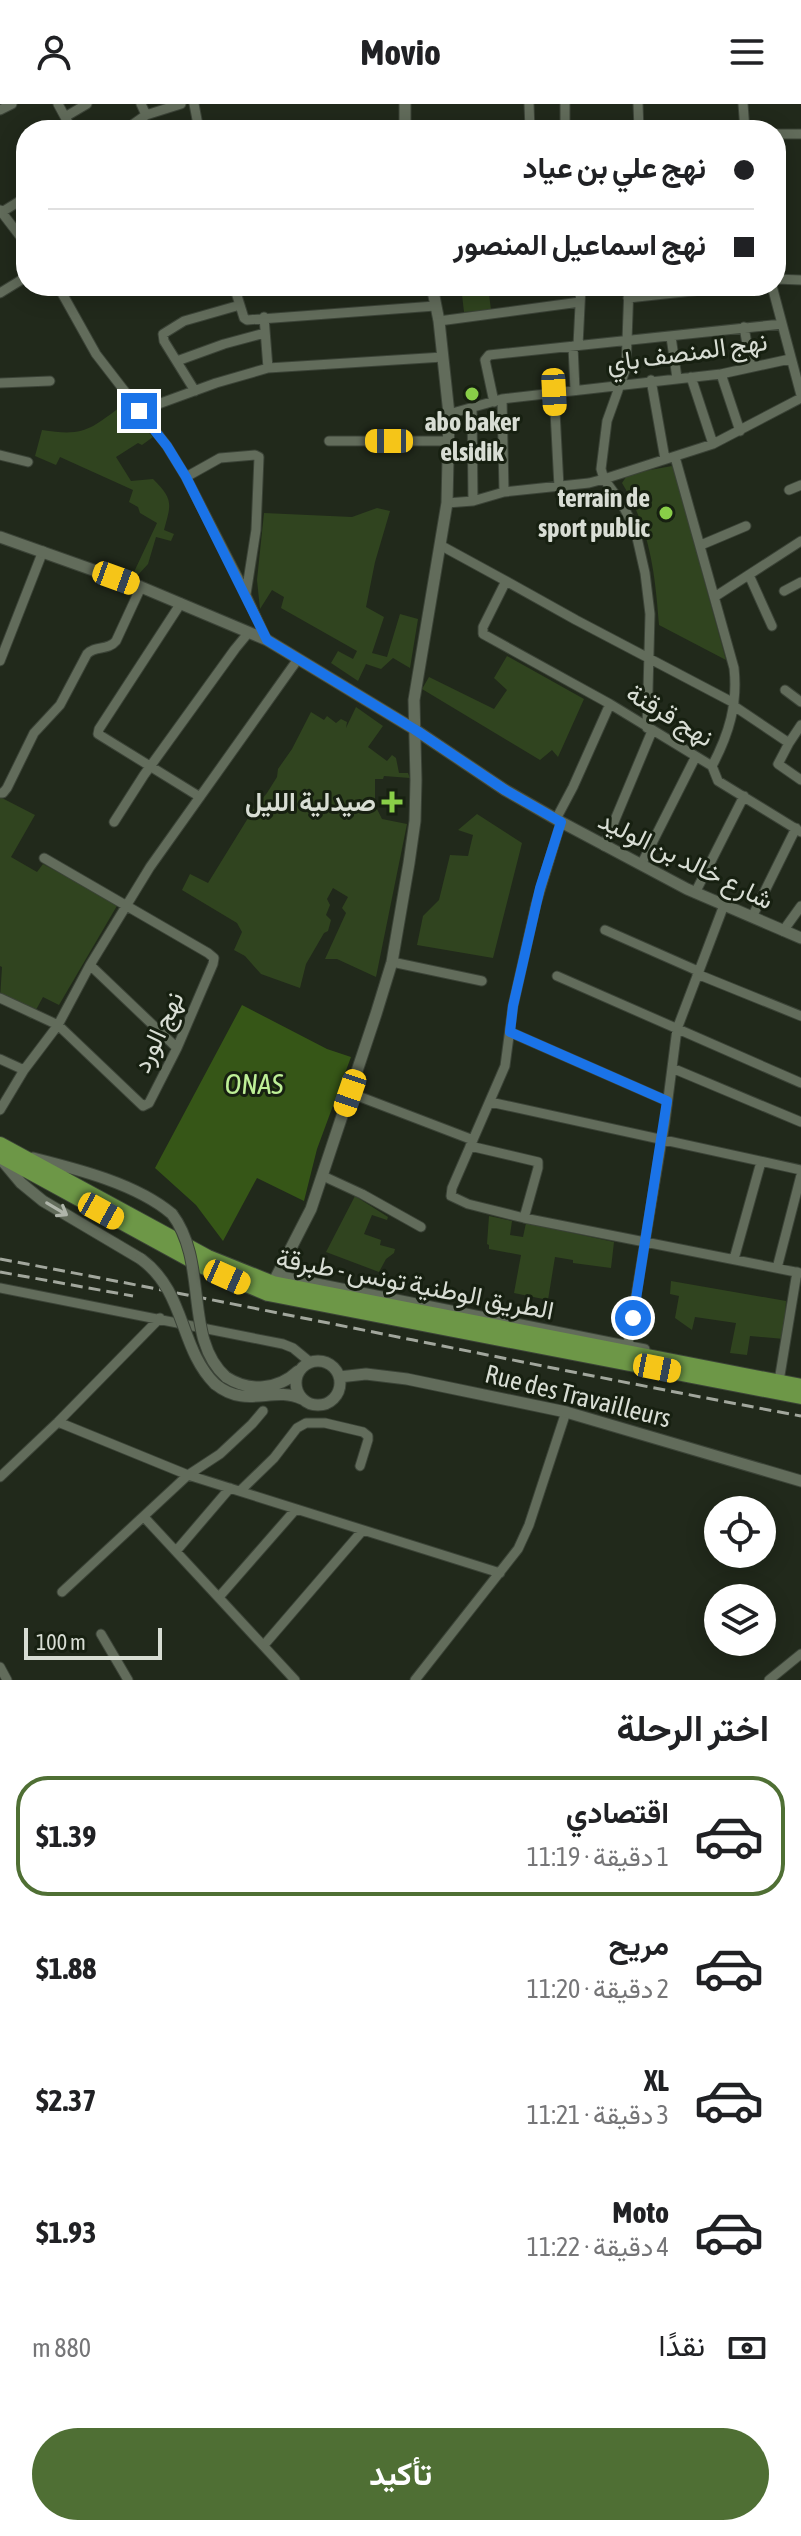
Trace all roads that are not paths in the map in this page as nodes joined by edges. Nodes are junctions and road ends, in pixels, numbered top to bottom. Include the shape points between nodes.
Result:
1 (12, 104) edge
2 (58, 104) edge
3 (87, 104) edge
4 (141, 104) edge
5 (181, 104) edge
6 (0, 110) edge
7 (146, 115) junction
8 (65, 117) junction
9 (67, 120) edge
10 (139, 120) edge
11 (1, 211) edge
12 (16, 231) edge
13 (64, 296) edge
14 (237, 296) edge
15 (434, 296) edge
16 (580, 296) edge
17 (646, 296) edge
18 (775, 296) edge
19 (628, 298) joint
20 (580, 302) junction
21 (240, 305) junction
22 (435, 306) junction
23 (264, 317) junction
24 (439, 321) junction
25 (782, 324) junction
26 (744, 327) junction
27 (265, 333) junction
28 (671, 337) junction
29 (627, 341) junction
30 (575, 345) junction
31 (443, 357) junction
32 (790, 359) junction
33 (177, 361) junction
34 (751, 367) junction
35 (268, 368) junction
36 (721, 374) junction
37 (691, 377) junction
38 (677, 378) junction
39 (651, 380) junction
40 (50, 381) dead end
41 (0, 383) edge
42 (619, 385) junction
43 (575, 390) junction
44 (195, 391) junction
45 (554, 392) junction
46 (801, 397) edge
47 (498, 400) junction
48 (472, 409) junction
49 (139, 411) junction
50 (449, 414) junction
51 (740, 431) junction
52 (329, 441) dead end
53 (449, 441) junction
54 (713, 444) junction
55 (0, 455) edge
56 (670, 458) junction
57 (28, 462) dead end
58 (186, 477) junction
59 (604, 479) junction
60 (801, 485) edge
61 (559, 487) junction
62 (789, 490) dead end
63 (504, 492) junction
64 (473, 501) junction
65 (447, 503) junction
66 (746, 526) dead end
67 (0, 537) edge
68 (801, 541) edge
69 (440, 545) junction
70 (701, 545) junction
71 (43, 551) junction
72 (749, 575) junction
73 (506, 581) junction
74 (801, 582) edge
75 (141, 587) junction
76 (784, 591) dead end
77 (246, 594) junction
78 (716, 596) junction
79 (181, 603) junction
80 (772, 626) dead end
81 (249, 632) junction
82 (267, 640) junction
83 (648, 658) junction
84 (298, 659) junction
85 (0, 661) edge
86 (785, 690) dead end
87 (801, 702) edge
88 (610, 704) junction
89 (734, 705) junction
90 (801, 725) edge
91 (414, 729) junction
92 (650, 730) junction
93 (789, 743) junction
94 (695, 758) junction
95 (152, 765) junction
96 (712, 766) junction
97 (801, 780) edge
98 (0, 793) edge
99 (744, 796) junction
100 (200, 797) junction
101 (558, 820) junction
102 (114, 822) dead end
103 (798, 830) edge
104 (604, 846) junction
105 (44, 858) dead end
106 (641, 865) junction
107 (695, 893) junction
108 (126, 905) junction
109 (724, 905) junction
110 (801, 906) edge
111 (752, 917) junction
112 (605, 930) dead end
113 (783, 931) junction
114 (801, 938) edge
115 (392, 962) junction
116 (90, 965) junction
117 (698, 973) junction
118 (557, 976) dead end
119 (482, 981) dead end
120 (0, 998) edge
121 (801, 1016) edge
122 (58, 1025) junction
123 (677, 1029) junction
124 (510, 1032) junction
125 (177, 1048) junction
126 (0, 1059) edge
127 (672, 1068) junction
128 (24, 1070) junction
129 (801, 1083) edge
130 (350, 1093) junction
131 (667, 1101) junction
132 (490, 1102) junction
133 (0, 1110) edge
134 (801, 1122) edge
135 (662, 1138) junction
136 (472, 1143) junction
137 (3, 1152) edge
138 (761, 1162) junction
139 (801, 1172) edge
140 (323, 1176) junction
141 (524, 1218) junction
142 (421, 1227) dead end
143 (645, 1243) junction
144 (734, 1259) junction
145 (777, 1268) junction
146 (799, 1273) edge
147 (273, 1284) junction
148 (0, 1288) edge
149 (160, 1318) junction
150 (628, 1348) junction
151 (306, 1365) junction
152 (339, 1377) junction
153 (779, 1380) junction
154 (801, 1384) edge
155 (801, 1397) edge
156 (305, 1401) junction
157 (263, 1411) dead end
158 (566, 1412) junction
159 (58, 1422) junction
160 (360, 1466) dead end
161 (188, 1475) junction
162 (0, 1477) edge
163 (801, 1481) edge
164 (235, 1489) junction
165 (296, 1509) junction
166 (144, 1517) junction
167 (363, 1530) junction
168 (177, 1550) junction
169 (500, 1573) junction
170 (62, 1592) dead end
171 (219, 1597) junction
172 (101, 1634) dead end
173 (264, 1645) junction
174 (801, 1654) edge
175 (0, 1667) edge
176 (7, 1680) edge
177 (128, 1680) edge
178 (295, 1680) edge
179 (415, 1680) edge
180 (769, 1680) edge

1 - 6 street
2 - 8 street
3 - 8 street
4 - 7 street
5 - 7 street
7 - 10 street
8 - 9 street
11 - 12 street
13 - 49 street via 96,354
14 - 21 street
15 - 22 street
16 - 20 street
17 - 19 street
18 - 25 street
19 - 29 street
20 - 24 street
20 - 30 street
21 - 23 street via 245,319
21 - 33 street via 165,332 164,341
22 - 23 street
22 - 24 street
23 - 27 street
24 - 31 street
25 - 26 street
25 - 32 street
26 - 28 street
26 - 34 street
27 - 33 street
27 - 35 street
28 - 29 street
28 - 38 street
29 - 30 street
29 - 42 street via 625,376
30 - 43 street
30 - 47 street via 487,356
31 - 35 street
31 - 50 street
32 - 34 street, نهج المنصف باي
32 - 46 street
33 - 44 street
34 - 36 street, نهج المنصف باي
35 - 44 street
36 - 37 street, نهج المنصف باي
36 - 51 street
37 - 38 street, نهج المنصف باي
37 - 54 street
38 - 39 street, نهج المنصف باي
39 - 42 street, نهج المنصف باي
39 - 56 street, نهج قرقنة
40 - 41 street
42 - 43 street, نهج المنصف باي
42 - 59 street via 603,438
43 - 45 street, نهج المنصف باي
44 - 49 street
45 - 47 street, نهج المنصف باي
45 - 61 street
46 - 51 street
47 - 48 street, نهج المنصف باي
47 - 63 street
48 - 50 street, نهج المنصف باي
48 - 64 street
49 - 58 street
50 - 53 street
51 - 54 street
52 - 53 street
53 - 65 street
54 - 56 street
55 - 57 street
56 - 59 street
56 - 70 street, نهج قرقنة
58 - 77 street
58 - 77 street via 220,458 259,457
59 - 61 street
59 - 83 street via 628,515 639,546 649,596
60 - 62 street
61 - 63 street
63 - 64 street
64 - 65 street
65 - 69 street
66 - 70 street
67 - 71 street, شارع خالد بن الوليد
68 - 72 street
69 - 73 street
69 - 91 street via 415,686
70 - 78 street, نهج قرقنة
71 - 75 street, شارع خالد بن الوليد
71 - 85 street
72 - 78 street
72 - 80 street
73 - 83 street
73 - 88 street, نهج قرقنة via 483,634
74 - 76 street
75 - 79 street, شارع خالد بن الوليد
75 - 98 street via 116,641 87,654 60,705 34,733
77 - 82 street
78 - 89 street, نهج قرقنة via 734,668
79 - 81 street, شارع خالد بن الوليد
79 - 95 street via 98,732
81 - 82 street, شارع خالد بن الوليد
81 - 95 street
82 - 84 street, شارع خالد بن الوليد
83 - 89 street
83 - 92 street
84 - 91 street, شارع خالد بن الوليد
84 - 100 street
86 - 87 street
88 - 92 street, نهج قرقنة
88 - 101 street
89 - 93 street
89 - 96 street, نهج قرقنة
90 - 93 street
91 - 101 street, شارع خالد بن الوليد
91 - 115 street via 415,821
92 - 94 street, نهج قرقنة
92 - 104 street
93 - 97 street via 778,764
94 - 96 street, نهج قرقنة
94 - 106 street
95 - 100 street
95 - 102 street
96 - 99 street via 718,781
99 - 103 street
99 - 107 street
100 - 108 street
101 - 104 street, شارع خالد بن الوليد
101 - 124 street
103 - 111 street
104 - 106 street, شارع خالد بن الوليد
105 - 108 street
106 - 107 street, شارع خالد بن الوليد
107 - 109 street, شارع خالد بن الوليد
108 - 116 street
108 - 125 street, نهج الورد via 214,958
109 - 111 street, شارع خالد بن الوليد
109 - 117 street
110 - 113 street
111 - 113 street, شارع خالد بن الوليد
112 - 117 street
113 - 114 street, شارع خالد بن الوليد
115 - 119 street
115 - 130 street
116 - 122 street
116 - 125 street
117 - 121 street
117 - 123 street
118 - 123 street
120 - 122 street
122 - 125 street, نهج الورد via 143,1106
122 - 128 street
123 - 127 street
123 - 129 street
124 - 131 street
124 - 132 street via 507,1060
126 - 128 street
127 - 131 street
127 - 134 street
128 - 133 street
130 - 136 street
130 - 140 street
131 - 135 street
132 - 135 street
132 - 136 street
135 - 138 street
135 - 143 street
136 - 141 street via 538,1162
136 - 141 street via 451,1196
137 - 147 main road, الطريق الوطنية تونس - طبرقة via 208,1257
137 - 151 street, bridge via 95,1176 172,1214 190,1252 205,1348 226,1377 245,1386 267,1386 287,1380
137 -> 156 street, bridge via 21,1183 43,1201 154,1270 178,1309 201,1367 215,1384 240,1397 287,1395
138 - 139 street
138 - 144 street
139 - 145 street
140 - 142 street
140 - 147 street
141 - 143 street
143 - 144 street
143 - 150 street
144 - 145 street
145 - 146 street
146 - 153 street
147 - 150 main road, الطريق الوطنية تونس - طبرقة
147 - 155 main road, الطريق الوطنية تونس - طبرقة
148 - 149 street
149 - 151 street via 283,1344
149 - 159 street
150 - 153 main road, الطريق الوطنية تونس - طبرقة
151 - 152 street via 331,1364
151 - 156 street via 296,1377
152 - 156 street via 330,1401
152 - 158 street, Rue des Travailleurs via 407,1379
153 - 154 main road, الطريق الوطنية تونس - طبرقة
157 - 161 street via 220,1454
158 - 163 street, Rue des Travailleurs
158 - 169 street via 529,1525
159 - 161 street
159 - 162 street
160 - 164 street via 368,1436 313,1422 297,1428 274,1458
161 - 164 street
161 - 166 street
164 - 165 street
164 - 168 street
165 - 167 street
165 - 171 street
166 - 168 street
166 - 170 street
167 - 169 street
167 - 173 street
168 - 171 street
169 - 179 street
171 - 173 street
172 - 177 street
173 - 178 street
174 - 180 street
175 - 176 street

